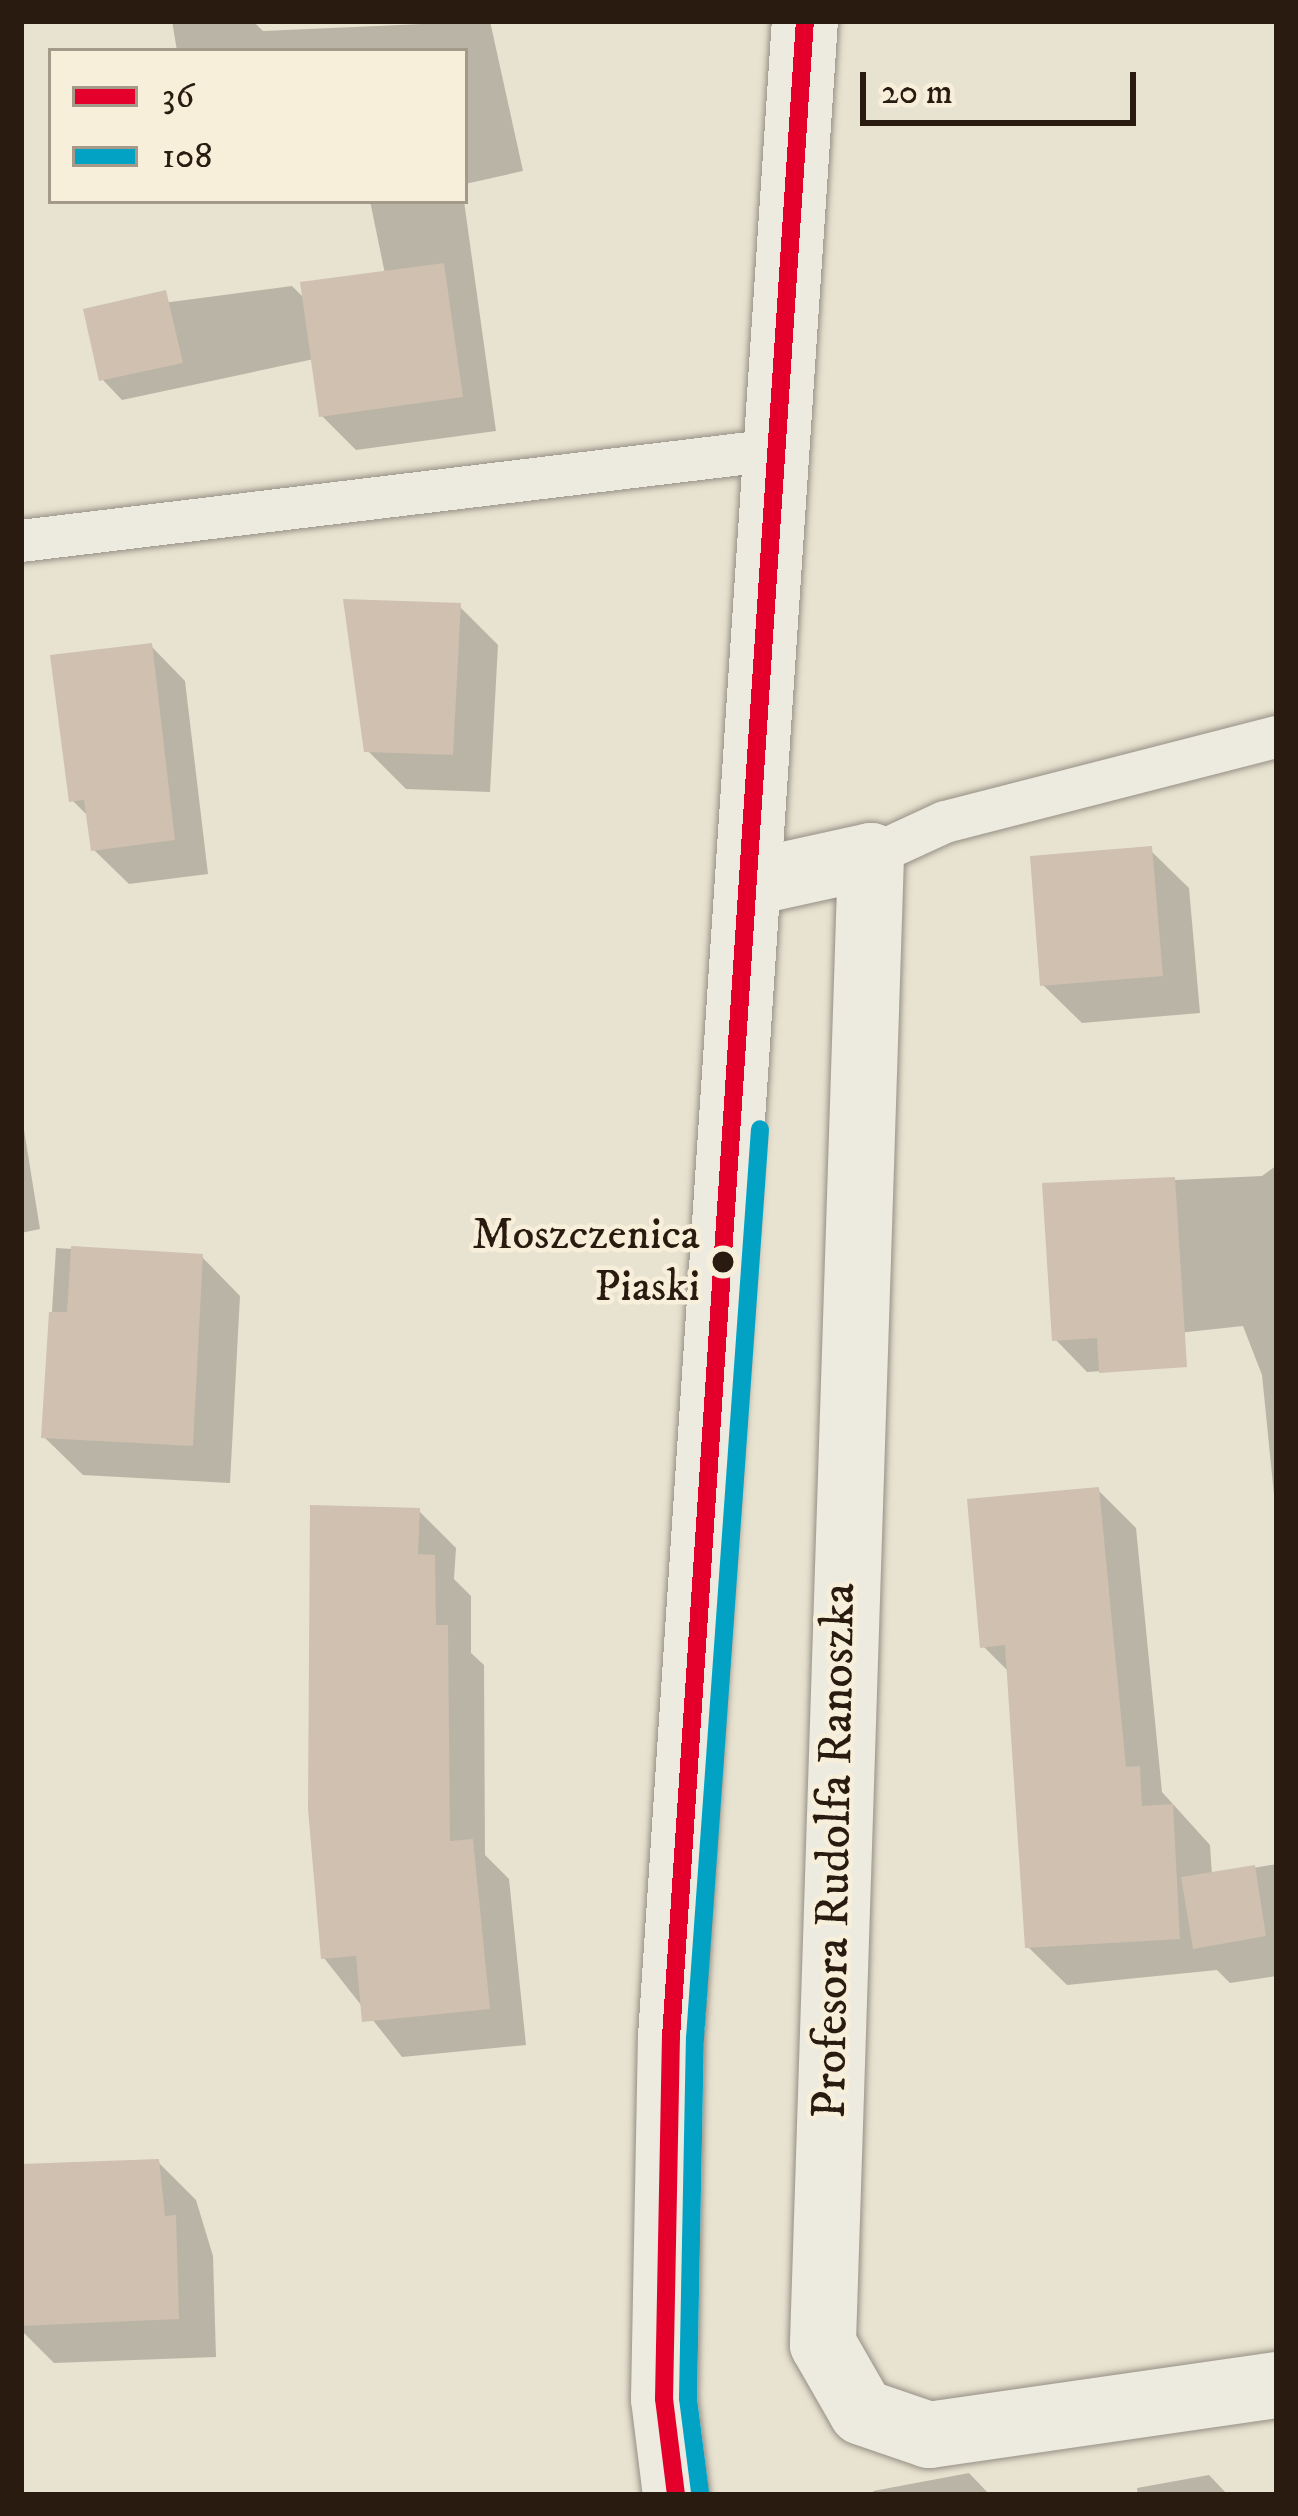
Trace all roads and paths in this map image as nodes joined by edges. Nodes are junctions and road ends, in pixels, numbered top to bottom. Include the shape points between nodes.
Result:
1 (805, 21) edge
2 (782, 449) junction
3 (21, 541) edge
4 (1277, 737) edge
5 (871, 856) junction
6 (753, 882) junction
7 (1277, 2385) edge
8 (676, 2495) edge

1 - 2 street
2 - 3 lane
2 - 6 street
4 - 5 lane via 945,821
5 - 6 street
5 - 7 street, Profesora Rudolfa Ranoszka via 824,2344 862,2413 929,2435
6 - 8 street via 671,2037 664,2399

